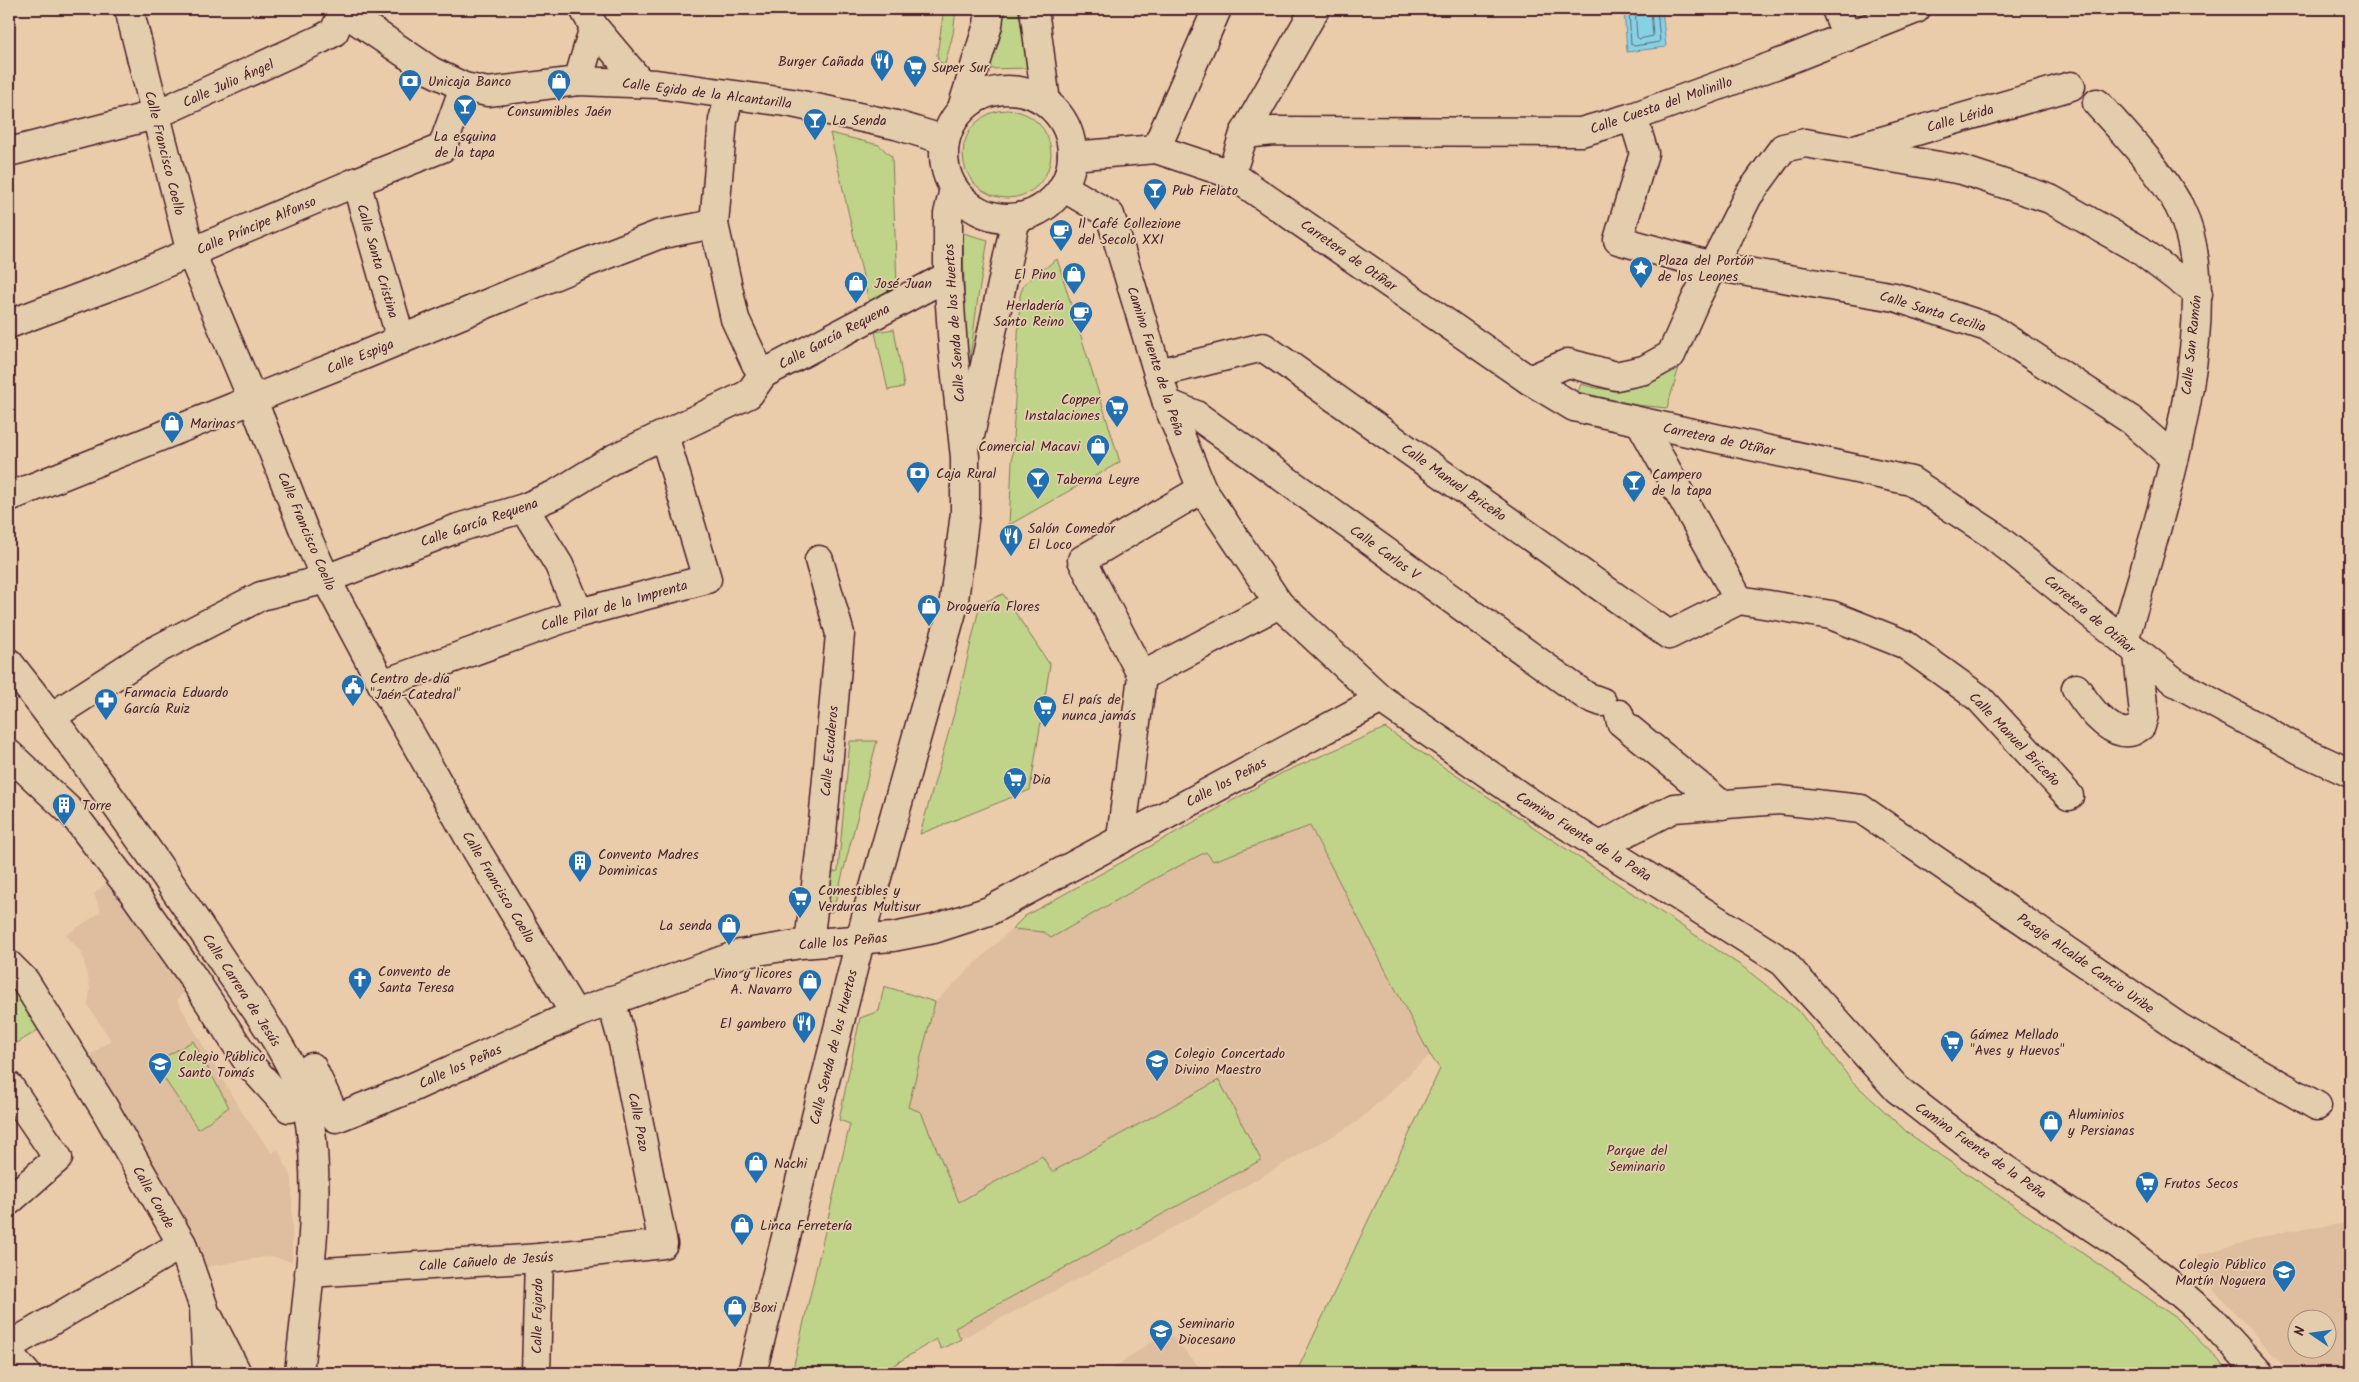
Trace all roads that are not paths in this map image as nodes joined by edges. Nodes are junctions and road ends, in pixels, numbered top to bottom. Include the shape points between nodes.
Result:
1 (130, 9) edge
2 (990, 9) edge
3 (1034, 9) edge
4 (1217, 9) edge
5 (1315, 9) edge
6 (1836, 9) edge
7 (1916, 9) edge
8 (342, 10) edge
9 (589, 18) edge
10 (1847, 37) junction
11 (578, 81) junction
12 (641, 83) junction
13 (2071, 86) dead end
14 (464, 87) junction
15 (730, 95) junction
16 (1046, 102) junction
17 (2097, 103) dead end
18 (962, 108) junction
19 (154, 115) junction
20 (1633, 116) junction
21 (1244, 134) junction
22 (944, 140) junction
23 (1156, 148) junction
24 (1849, 150) junction
25 (9, 152) edge
26 (1072, 156) junction
27 (1231, 174) junction
28 (356, 182) junction
29 (1063, 187) junction
30 (954, 189) junction
31 (1016, 218) junction
32 (714, 224) junction
33 (191, 253) junction
34 (1712, 266) junction
35 (948, 276) junction
36 (2198, 294) junction
37 (9, 324) edge
38 (401, 340) junction
39 (1158, 373) junction
40 (763, 374) junction
41 (1529, 380) junction
42 (252, 398) junction
43 (1167, 403) junction
44 (1640, 422) junction
45 (664, 435) junction
46 (965, 457) junction
47 (2174, 458) junction
48 (1202, 489) junction
49 (9, 497) edge
50 (524, 508) junction
51 (819, 560) dead end
52 (326, 579) junction
53 (1739, 600) junction
54 (1279, 604) junction
55 (578, 613) junction
56 (2131, 647) junction
57 (9, 663) edge
58 (1142, 676) junction
59 (382, 684) junction
60 (2076, 688) dead end
61 (1380, 699) junction
62 (51, 716) junction
63 (9, 754) edge
64 (2350, 773) edge
65 (2069, 796) dead end
66 (1722, 805) junction
67 (1122, 838) junction
68 (1600, 846) junction
69 (860, 939) junction
70 (809, 943) junction
71 (9, 965) edge
72 (610, 1000) junction
73 (576, 1014) junction
74 (312, 1067) dead end
75 (9, 1086) edge
76 (2317, 1106) dead end
77 (289, 1108) dead end
78 (9, 1202) edge
79 (182, 1244) junction
80 (663, 1244) joint
81 (538, 1258) junction
82 (309, 1273) junction
83 (204, 1308) junction
84 (9, 1346) edge
85 (9, 1354) edge
86 (26, 1373) edge
87 (208, 1373) edge
88 (237, 1373) edge
89 (300, 1373) edge
90 (536, 1373) edge
91 (752, 1373) edge
92 (2259, 1373) edge

1 - 19 street, Calle Francisco Coello
2 - 18 street
3 - 16 street
4 - 23 street
5 - 21 street
6 - 10 street
7 - 10 street, Calle Cuesta del Molinillo
8 - 14 street, Calle Egido de la Alcantarilla via 431,71
8 - 19 street, Calle Julio Ángel via 334,32
9 - 11 street
9 - 12 street
10 - 20 street, Calle Cuesta del Molinillo
11 - 12 street, Calle Egido de la Alcantarilla
11 - 14 street, Calle Egido de la Alcantarilla via 488,92
12 - 15 street, Calle Egido de la Alcantarilla
13 - 24 street, Calle Lérida
14 - 28 street, Calle Príncipe Alfonso via 442,148
15 - 22 street, Calle Egido de la Alcantarilla via 818,108 896,125
15 - 32 street via 723,120
16 - 18 street via 1033,94 1003,89 974,98
16 - 26 street via 1066,125
17 - 36 street, Calle San Ramón via 2145,157 2179,207 2195,254
18 - 22 street via 951,122
19 - 25 street, Calle Julio Ángel
19 - 33 street, Calle Francisco Coello
20 - 21 street, Calle Cuesta del Molinillo via 1581,132 1274,131
20 - 34 street via 1644,153 1618,240
21 - 27 street
22 - 30 street via 946,173
23 - 26 street, Carretera de Otíñar
23 - 27 street, Carretera de Otíñar
24 - 34 street via 1805,143 1783,148 1748,196
24 - 36 street via 1962,170 2050,199 2140,250
26 - 29 street via 1070,172
27 - 41 street, Carretera de Otíñar
28 - 33 street, Calle Príncipe Alfonso
28 - 38 street, Calle Santa Cristina
29 - 31 street via 1043,208
29 - 39 street, Camino Fuente de la Peña via 1110,215
30 - 31 street via 962,200 987,215 1001,219
30 - 35 street, Calle Senda de los Huertos via 948,214
31 - 46 street, Calle Senda de los Huertos
32 - 38 street, Calle Espiga via 658,235
32 - 40 street via 736,319
33 - 37 street, Calle Príncipe Alfonso
33 - 42 street, Calle Francisco Coello
34 - 41 street via 1671,355 1644,370 1616,376 1568,363
34 - 47 street, Calle Santa Cecilia via 1895,297 1990,328 2131,420
35 - 40 street, Calle García Requena
35 - 46 street, Calle Senda de los Huertos
36 - 47 street, Calle San Ramón via 2192,371
38 - 42 street, Calle Espiga
39 - 43 street, Camino Fuente de la Peña
39 - 53 street, Calle Manuel Briceño via 1263,348 1669,635
40 - 45 street, Calle García Requena via 749,394
41 - 44 street, Carretera de Otíñar via 1574,407
42 - 49 street, Calle Espiga
42 - 52 street, Calle Francisco Coello
43 - 48 street, Camino Fuente de la Peña
43 - 66 street, Calle Carlos V via 1196,416 1586,696 1611,708 1621,722
44 - 53 street
44 - 56 street, Carretera de Otíñar via 1911,481 1993,535
45 - 50 street, Calle García Requena
45 - 55 street, Calle Pilar de la Imprenta via 706,579
46 - 69 street, Calle Senda de los Huertos via 965,513 953,608
47 - 56 street, Calle San Ramón
48 - 54 street, Camino Fuente de la Peña
48 - 58 street via 1082,560
50 - 52 street, Calle García Requena via 458,528
50 - 55 street via 559,565
51 - 70 street, Calle Escuderos via 840,634
52 - 59 street, Calle Francisco Coello
52 - 62 street, Calle García Requena via 261,596 152,652
53 - 65 street, Calle Manuel Briceño via 1831,615 1904,644 1979,698
54 - 58 street
54 - 61 street, Camino Fuente de la Peña
55 - 59 street, Calle Pilar de la Imprenta
56 - 60 street via 2144,715 2141,726 2131,732 2102,720 2087,706
56 - 64 street, Carretera de Otíñar via 2175,682 2300,750
57 - 62 street, Calle Carrera de Jesús
58 - 67 street
59 - 73 street, Calle Francisco Coello via 470,841
61 - 67 street, Calle los Peñas
61 - 68 street, Camino Fuente de la Peña via 1520,796
62 - 82 street, Calle Carrera de Jesús via 166,875 279,1046 300,1087 310,1123 314,1199
63 - 77 street via 73,814 192,976 250,1065
66 - 68 street via 1674,808
66 - 76 street, Pasaje Alcalde Cancio Uribe via 1779,800 1862,808 2180,1028
67 - 69 street, Calle los Peñas via 989,911 934,929
68 - 92 street, Camino Fuente de la Peña via 1783,962 1897,1090 1970,1146 2118,1244 2165,1280 2208,1317
69 - 70 street, Calle los Peñas
69 - 91 street, Calle Senda de los Huertos
70 - 72 street, Calle los Peñas via 740,954
71 - 79 street, Calle Conde via 25,981 103,1106
72 - 73 street, Calle los Peñas
72 - 80 street, Calle Pozo via 623,1043
73 - 74 street, Calle los Peñas via 336,1118
75 - 78 street via 58,1158
79 - 83 street, Calle Conde
79 - 84 street
80 - 81 street, Calle Cañuelo de Jesús
81 - 82 street, Calle Cañuelo de Jesús
81 - 90 street, Calle Fajardo
82 - 89 street, Calle Carrera de Jesús
83 - 87 street, Calle Conde
83 - 88 street
85 - 86 street

